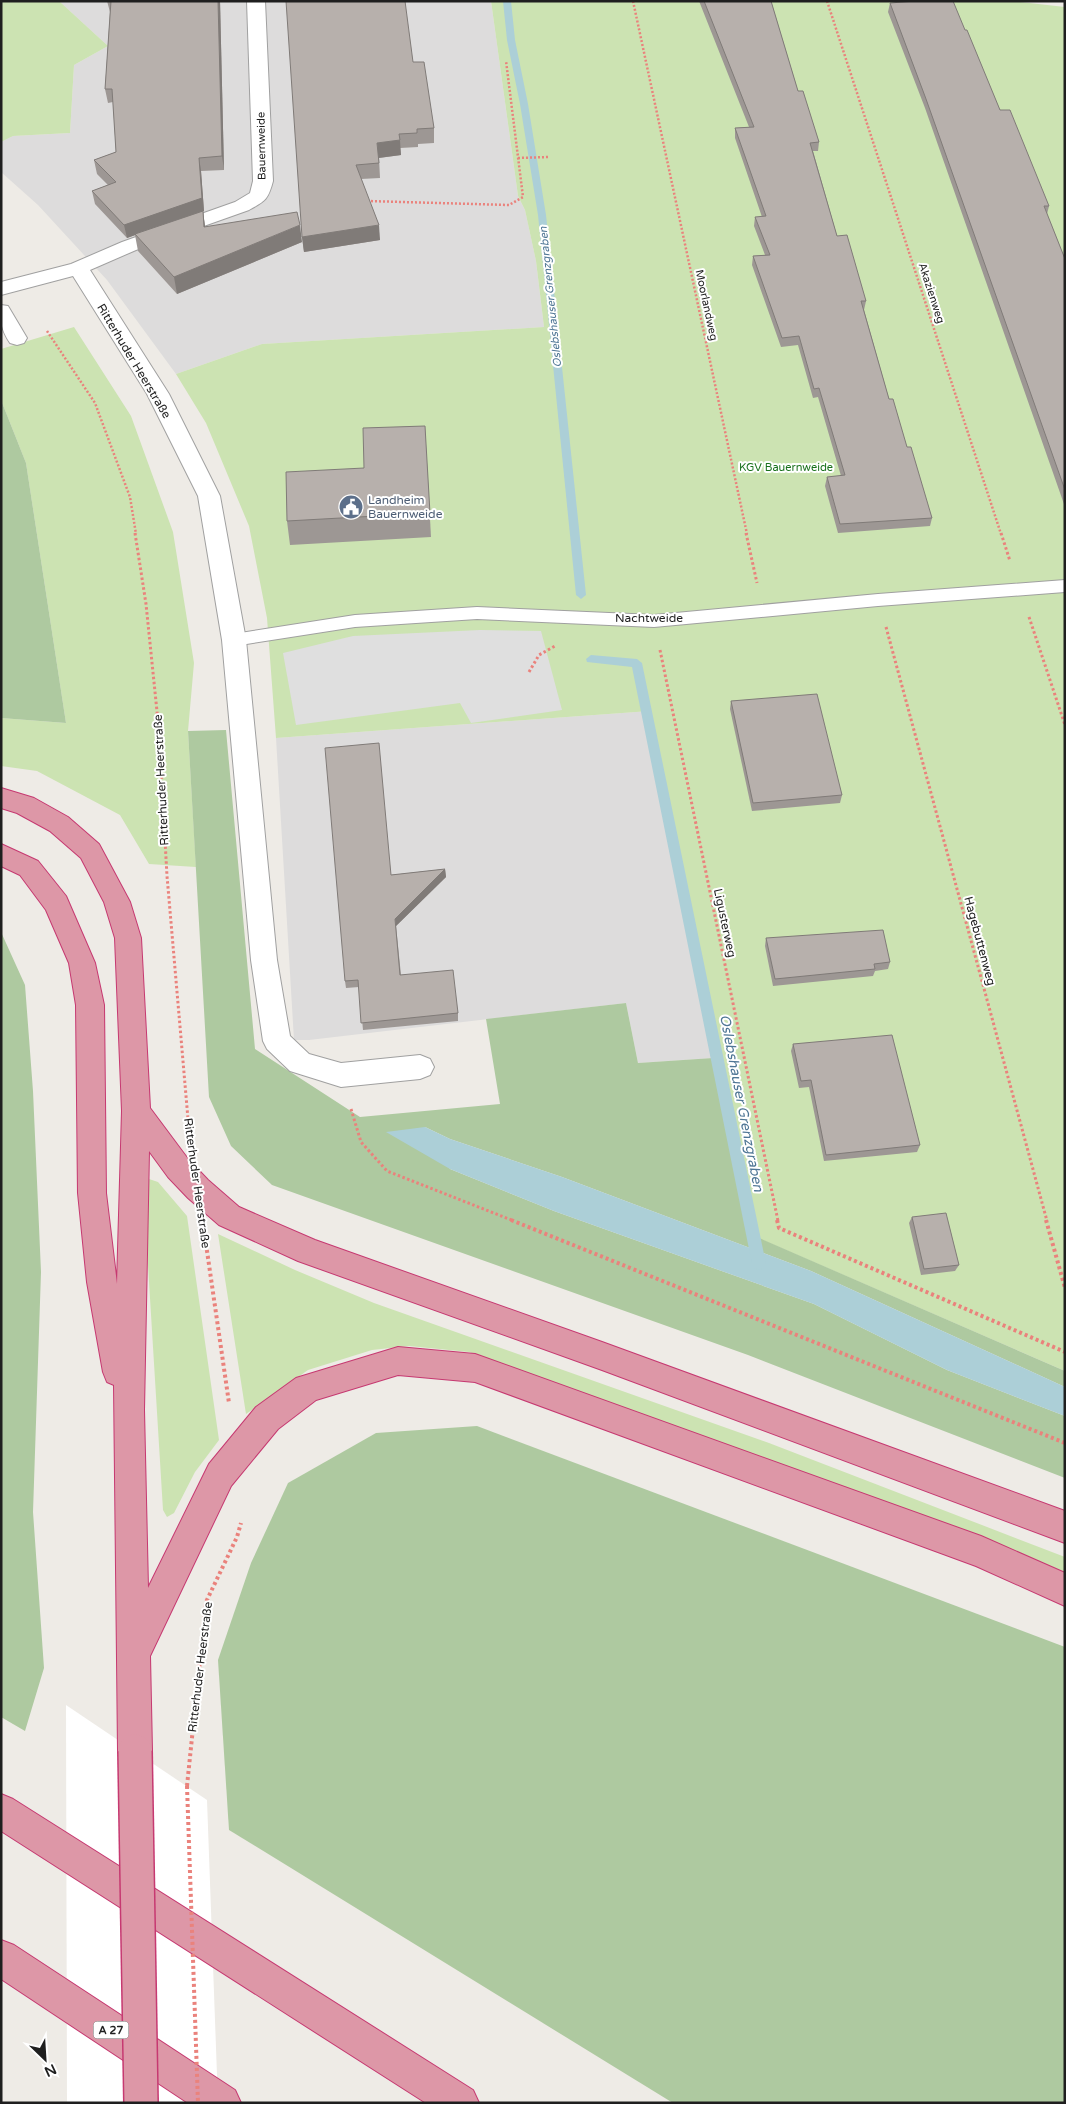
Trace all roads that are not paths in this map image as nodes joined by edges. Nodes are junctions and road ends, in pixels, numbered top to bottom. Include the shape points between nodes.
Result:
1 (256, 1) edge
2 (78, 268) junction
3 (1, 289) edge
4 (1, 311) edge
5 (17, 338) dead end
6 (1065, 586) edge
7 (234, 640) junction
8 (1, 798) edge
9 (1, 854) edge
10 (420, 1067) dead end
11 (136, 1110) junction
12 (129, 1410) junction
13 (1065, 1526) edge
14 (1065, 1590) edge
15 (133, 1655) junction
16 (1, 1811) edge
17 (1, 1958) edge
18 (141, 2103) edge
19 (222, 2103) edge
20 (460, 2103) edge

1 - 2 street, Bauernweide via 263,181 258,196 242,206 129,246
2 - 3 street, Bauernweide
2 - 7 street, Ritterhuder Heerstraße via 158,394 209,496
4 - 5 street
6 - 7 lane, Nachtweide via 654,621 477,613 355,621
7 - 10 street, Ritterhuder Heerstraße via 264,960 276,1041 300,1063 341,1075
8 - 11 highway via 25,805 59,824 90,851 117,902 128,938
9 - 12 highway via 29,868 57,904 82,963 90,1005 92,1193 116,1367
11 - 12 highway
11 - 13 highway via 178,1168 229,1216 308,1251
12 - 15 highway
14 - 15 highway via 981,1552 475,1368 398,1361 307,1388 267,1418 220,1475
15 - 18 highway, bridge
16 - 20 highway
17 - 19 highway, A 27

